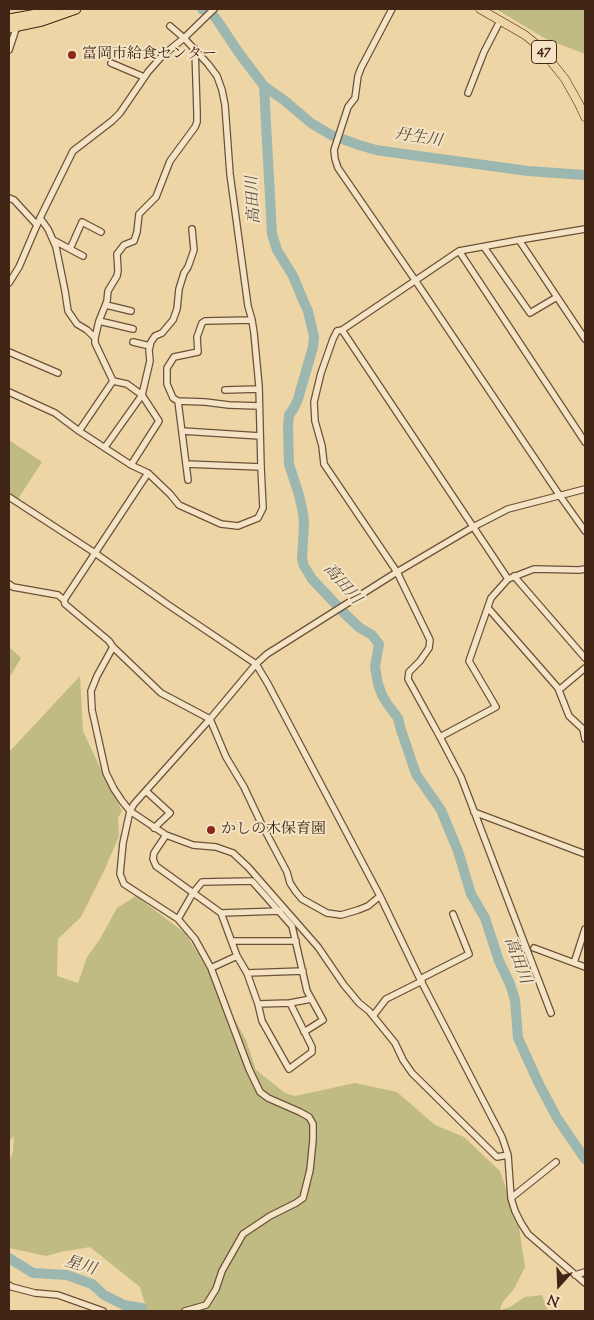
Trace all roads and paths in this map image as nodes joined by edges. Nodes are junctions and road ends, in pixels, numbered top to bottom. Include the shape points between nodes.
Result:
1 (54, 9) edge
2 (76, 9) edge
3 (214, 9) edge
4 (392, 9) edge
5 (480, 9) edge
6 (9, 19) edge
7 (500, 21) junction
8 (170, 26) dead end
9 (13, 27) edge
10 (186, 36) junction
11 (194, 48) junction
12 (9, 50) edge
13 (111, 63) dead end
14 (144, 77) junction
15 (468, 93) dead end
16 (585, 117) edge
17 (9, 198) edge
18 (40, 218) junction
19 (37, 225) junction
20 (192, 229) dead end
21 (585, 229) edge
22 (101, 232) dead end
23 (53, 240) junction
24 (518, 240) junction
25 (484, 247) junction
26 (70, 249) junction
27 (459, 251) junction
28 (83, 256) dead end
29 (416, 280) junction
30 (9, 283) edge
31 (557, 297) junction
32 (106, 305) junction
33 (131, 311) dead end
34 (252, 320) junction
35 (99, 321) junction
36 (133, 329) dead end
37 (342, 330) junction
38 (94, 338) junction
39 (585, 339) edge
40 (133, 342) dead end
41 (150, 346) junction
42 (9, 352) edge
43 (58, 373) dead end
44 (113, 382) junction
45 (259, 389) junction
46 (225, 390) dead end
47 (9, 392) edge
48 (142, 395) junction
49 (178, 401) junction
50 (259, 406) junction
51 (79, 431) junction
52 (182, 431) junction
53 (260, 436) junction
54 (585, 442) edge
55 (105, 447) junction
56 (186, 464) junction
57 (131, 465) junction
58 (261, 467) junction
59 (148, 473) junction
60 (188, 480) dead end
61 (585, 489) edge
62 (560, 496) junction
63 (9, 497) edge
64 (473, 527) junction
65 (585, 531) edge
66 (95, 553) junction
67 (585, 569) edge
68 (397, 572) junction
69 (511, 577) junction
70 (9, 584) edge
71 (64, 600) junction
72 (488, 608) junction
73 (113, 647) junction
74 (585, 658) edge
75 (256, 664) junction
76 (585, 668) edge
77 (559, 690) junction
78 (210, 719) junction
79 (440, 737) junction
80 (585, 739) edge
81 (146, 792) junction
82 (130, 811) junction
83 (474, 812) junction
84 (154, 828) junction
85 (166, 835) junction
86 (585, 854) edge
87 (193, 894) junction
88 (380, 896) junction
89 (280, 911) junction
90 (221, 914) junction
91 (453, 914) dead end
92 (178, 919) junction
93 (585, 929) edge
94 (296, 941) junction
95 (232, 942) junction
96 (534, 948) dead end
97 (237, 956) junction
98 (574, 963) junction
99 (585, 967) edge
100 (211, 968) junction
101 (303, 971) junction
102 (247, 974) junction
103 (421, 980) junction
104 (311, 999) junction
105 (290, 1003) junction
106 (258, 1004) junction
107 (551, 1013) dead end
108 (373, 1016) junction
109 (304, 1032) junction
110 (508, 1155) junction
111 (556, 1162) dead end
112 (511, 1198) junction
113 (585, 1272) edge
114 (575, 1275) junction
115 (585, 1283) edge
116 (9, 1285) edge
117 (103, 1311) edge
118 (185, 1311) edge

1 - 6 highway
2 - 9 highway
3 - 10 street
4 - 29 street via 361,68 354,98 334,150 338,168
5 - 7 main road, 47
7 - 15 street
7 - 16 main road, 47 via 536,44 545,54 565,79
8 - 10 street
9 - 12 street
10 - 11 street
10 - 14 street
11 - 32 street via 195,128 170,161 156,197 139,214 134,241 124,245 117,254 117,276 108,292
11 - 34 street via 217,76 222,90 230,174
13 - 14 street
14 - 18 street via 120,113 74,151
17 - 19 street
18 - 19 street
18 - 23 street
19 - 30 street
20 - 41 street via 194,250 179,289 177,309 173,320 155,336
21 - 24 street
22 - 26 street via 82,222
23 - 26 street
23 - 38 street via 68,311 76,324
24 - 25 street
24 - 31 street
25 - 27 street
25 - 31 street via 530,313
26 - 28 street
27 - 29 street
27 - 54 street
29 - 37 street
29 - 62 street
31 - 39 street
32 - 33 street
32 - 35 street
34 - 45 street
34 - 49 street via 202,323 197,336 198,352 174,357 167,368 167,384 173,398
35 - 36 street
35 - 38 street
37 - 64 street
37 - 68 street via 337,331 333,338 320,373 314,402 324,464
38 - 44 street
40 - 41 street
41 - 48 street
42 - 43 street
44 - 48 street via 127,384
44 - 51 street
45 - 46 street
45 - 50 street
47 - 51 street via 55,414
48 - 55 street
48 - 57 street via 159,421
49 - 50 street
49 - 52 street
50 - 53 street
51 - 55 street
52 - 53 street
52 - 56 street
53 - 58 street
55 - 57 street
56 - 58 street
56 - 60 street
57 - 59 street
58 - 59 street via 263,508 258,518 238,526 221,524 179,505
59 - 66 street
61 - 62 street
62 - 64 street via 508,509
62 - 65 street
63 - 66 street
64 - 68 street
64 - 69 street
66 - 71 street
66 - 75 street
67 - 69 street via 534,569
68 - 75 street
68 - 79 street via 430,640 420,661 409,672 408,679
69 - 72 street via 491,598
69 - 74 street
70 - 71 street via 58,595
71 - 73 street
72 - 77 street
72 - 79 street via 469,661 496,707
73 - 78 street via 161,693
73 - 82 street via 91,692 92,710 106,773
75 - 78 street
75 - 88 street
76 - 77 street
77 - 80 street via 569,716 583,729
78 - 81 street
78 - 88 street via 290,883 302,899 327,913 341,915 368,906
79 - 83 street
81 - 82 street
81 - 84 street via 170,813
82 - 84 street
82 - 92 street via 120,874 124,884
83 - 86 street
83 - 107 street
84 - 85 street
85 - 87 street via 154,853 156,866
85 - 108 street via 194,846 216,847 233,853 296,921 344,985
87 - 89 street via 202,882 252,881
87 - 90 street
87 - 92 street
88 - 103 street
89 - 90 street
89 - 94 street via 292,926
90 - 95 street
91 - 103 street via 469,954
92 - 100 street via 195,939
93 - 98 street
94 - 95 street
94 - 101 street
95 - 97 street
96 - 98 street
97 - 100 street
97 - 102 street
98 - 99 street
100 - 118 street via 260,1092 309,1118 313,1140 303,1198 243,1234 206,1305
101 - 102 street
101 - 104 street
102 - 106 street
103 - 108 street via 386,999
103 - 110 street via 502,1137
104 - 105 street
104 - 109 street via 324,1020
105 - 106 street
105 - 109 street
106 - 109 street via 262,1021 288,1069 312,1052
108 - 110 street via 395,1043 412,1073 496,1157
110 - 112 street
111 - 112 street
112 - 114 street via 528,1234
113 - 114 street
114 - 115 street
116 - 117 street via 35,1293 58,1295

